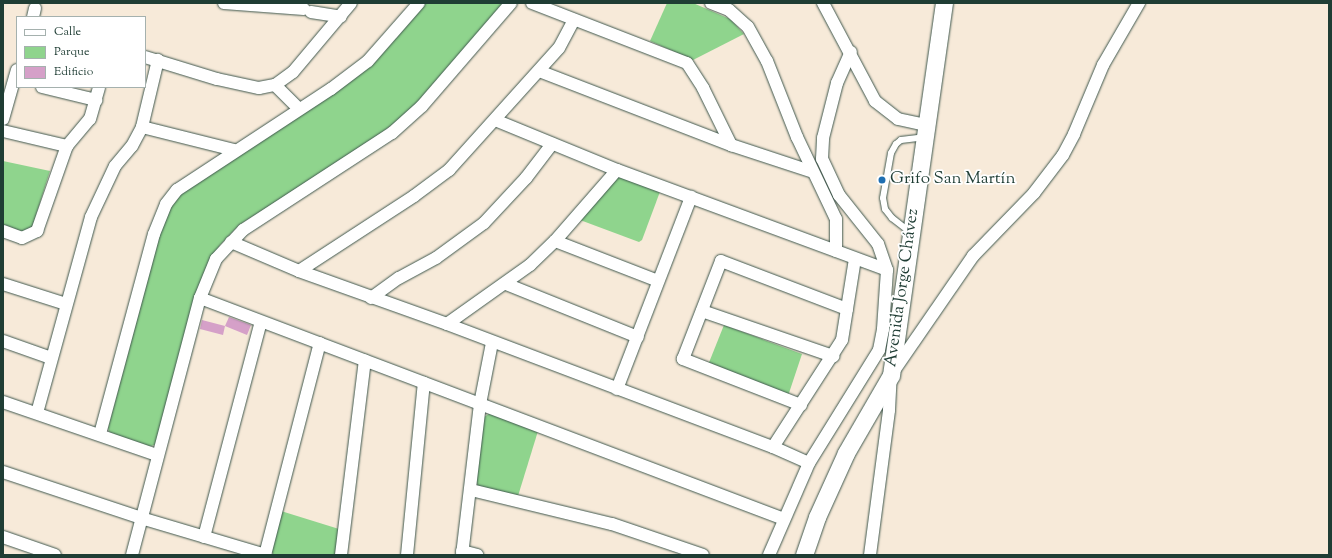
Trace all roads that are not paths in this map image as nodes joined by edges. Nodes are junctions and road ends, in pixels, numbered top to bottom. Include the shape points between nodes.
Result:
1 (224, 3) edge
2 (350, 3) edge
3 (419, 3) edge
4 (511, 3) edge
5 (532, 3) edge
6 (711, 3) edge
7 (823, 3) edge
8 (944, 3) edge
9 (1138, 3) edge
10 (341, 17) junction
11 (574, 20) junction
12 (851, 52) junction
13 (146, 57) edge
14 (158, 60) junction
15 (539, 71) junction
16 (16, 77) edge
17 (275, 85) junction
18 (46, 88) edge
19 (99, 88) edge
20 (96, 100) junction
21 (298, 108) junction
22 (3, 119) edge
23 (495, 120) junction
24 (720, 121) junction
25 (142, 127) junction
26 (3, 131) edge
27 (925, 131) junction
28 (704, 135) junction
29 (552, 144) junction
30 (731, 145) junction
31 (68, 146) junction
32 (234, 150) junction
33 (617, 170) junction
34 (813, 172) junction
35 (691, 197) junction
36 (3, 231) edge
37 (911, 233) junction
38 (555, 241) junction
39 (231, 242) junction
40 (836, 251) junction
41 (855, 258) junction
42 (887, 270) junction
43 (300, 271) junction
44 (658, 281) junction
45 (3, 284) edge
46 (506, 284) junction
47 (200, 298) junction
48 (371, 298) junction
49 (66, 304) junction
50 (847, 309) junction
51 (702, 311) junction
52 (261, 322) junction
53 (447, 324) junction
54 (638, 337) junction
55 (3, 342) edge
56 (320, 343) junction
57 (492, 343) junction
58 (833, 356) junction
59 (51, 358) junction
60 (364, 360) junction
61 (890, 375) junction
62 (424, 383) junction
63 (617, 389) junction
64 (3, 402) edge
65 (480, 404) junction
66 (801, 405) junction
67 (37, 413) junction
68 (100, 434) junction
69 (773, 447) junction
70 (157, 455) junction
71 (809, 463) junction
72 (3, 472) edge
73 (471, 490) junction
74 (141, 518) junction
75 (784, 519) junction
76 (3, 537) edge
77 (204, 537) junction
78 (462, 553) edge
79 (55, 555) edge
80 (132, 555) edge
81 (265, 555) edge
82 (341, 555) edge
83 (407, 555) edge
84 (478, 555) edge
85 (703, 555) edge
86 (770, 555) edge
87 (804, 555) edge
88 (870, 555) edge

1 - 10 street via 307,10
2 - 10 street
3 - 21 street via 368,61 331,89
4 - 39 street via 422,106 392,133 242,230
5 - 11 street
6 - 34 street via 729,10 748,27 767,61
7 - 12 street
8 - 27 main road, Avenida Jorge Chávez
9 - 61 street via 1103,65 1063,155 1034,193 973,256
10 - 17 street via 293,72
11 - 15 street via 559,48
11 - 24 street via 686,63 703,88
12 - 27 street via 876,101 898,119
12 - 42 street via 837,83 824,138 822,159 840,195 878,244
13 - 14 street
14 - 17 street via 217,79 259,88
14 - 25 street
15 - 23 street
15 - 28 street
16 - 22 street
17 - 21 street
18 - 20 street
19 - 20 street
20 - 31 street via 90,119
21 - 32 street
23 - 29 street
23 - 43 street via 449,170
24 - 28 street
24 - 30 street
25 - 32 street
25 - 49 street via 101,193
26 - 31 street
27 - 37 main road, Avenida Jorge Chávez
27 - 37 lane via 896,144 891,153 884,198 885,209
28 - 30 street
29 - 33 street
29 - 48 street via 526,178 484,223 436,258 399,278
30 - 34 street
31 - 36 street via 37,231 22,238
32 - 68 street via 177,190 166,204 154,234
33 - 35 street
33 - 38 street
34 - 40 street via 836,219
35 - 40 street
35 - 44 street
37 - 61 main road, Avenida Jorge Chávez
38 - 44 street
38 - 46 street
39 - 43 street
39 - 47 street via 216,259
40 - 41 street
41 - 42 street
41 - 50 street
42 - 71 street via 886,306 879,350
43 - 48 street
44 - 54 street
45 - 49 street
46 - 53 street
46 - 54 street
47 - 52 street
47 - 70 street
48 - 53 street
49 - 59 street
50 - 51 street via 721,261
50 - 58 street via 842,340
51 - 58 street
51 - 66 street via 684,359
52 - 56 street
52 - 77 street
53 - 57 street
54 - 63 street
55 - 59 street
56 - 60 street
56 - 81 street
57 - 63 street
57 - 65 street
58 - 66 street
59 - 67 street
60 - 62 street
60 - 82 street
61 - 87 main road, Avenida Jorge Chávez via 846,453 817,517
61 - 88 street via 889,410
62 - 65 street
62 - 83 street
63 - 69 street
64 - 67 street
65 - 73 street
65 - 75 street
66 - 69 street
67 - 68 street
68 - 70 street
69 - 71 street
70 - 74 street
71 - 75 street
72 - 74 street
73 - 78 street
73 - 85 street via 612,524
74 - 77 street
74 - 80 street
75 - 86 street
76 - 79 street
77 - 81 street
78 - 84 street

